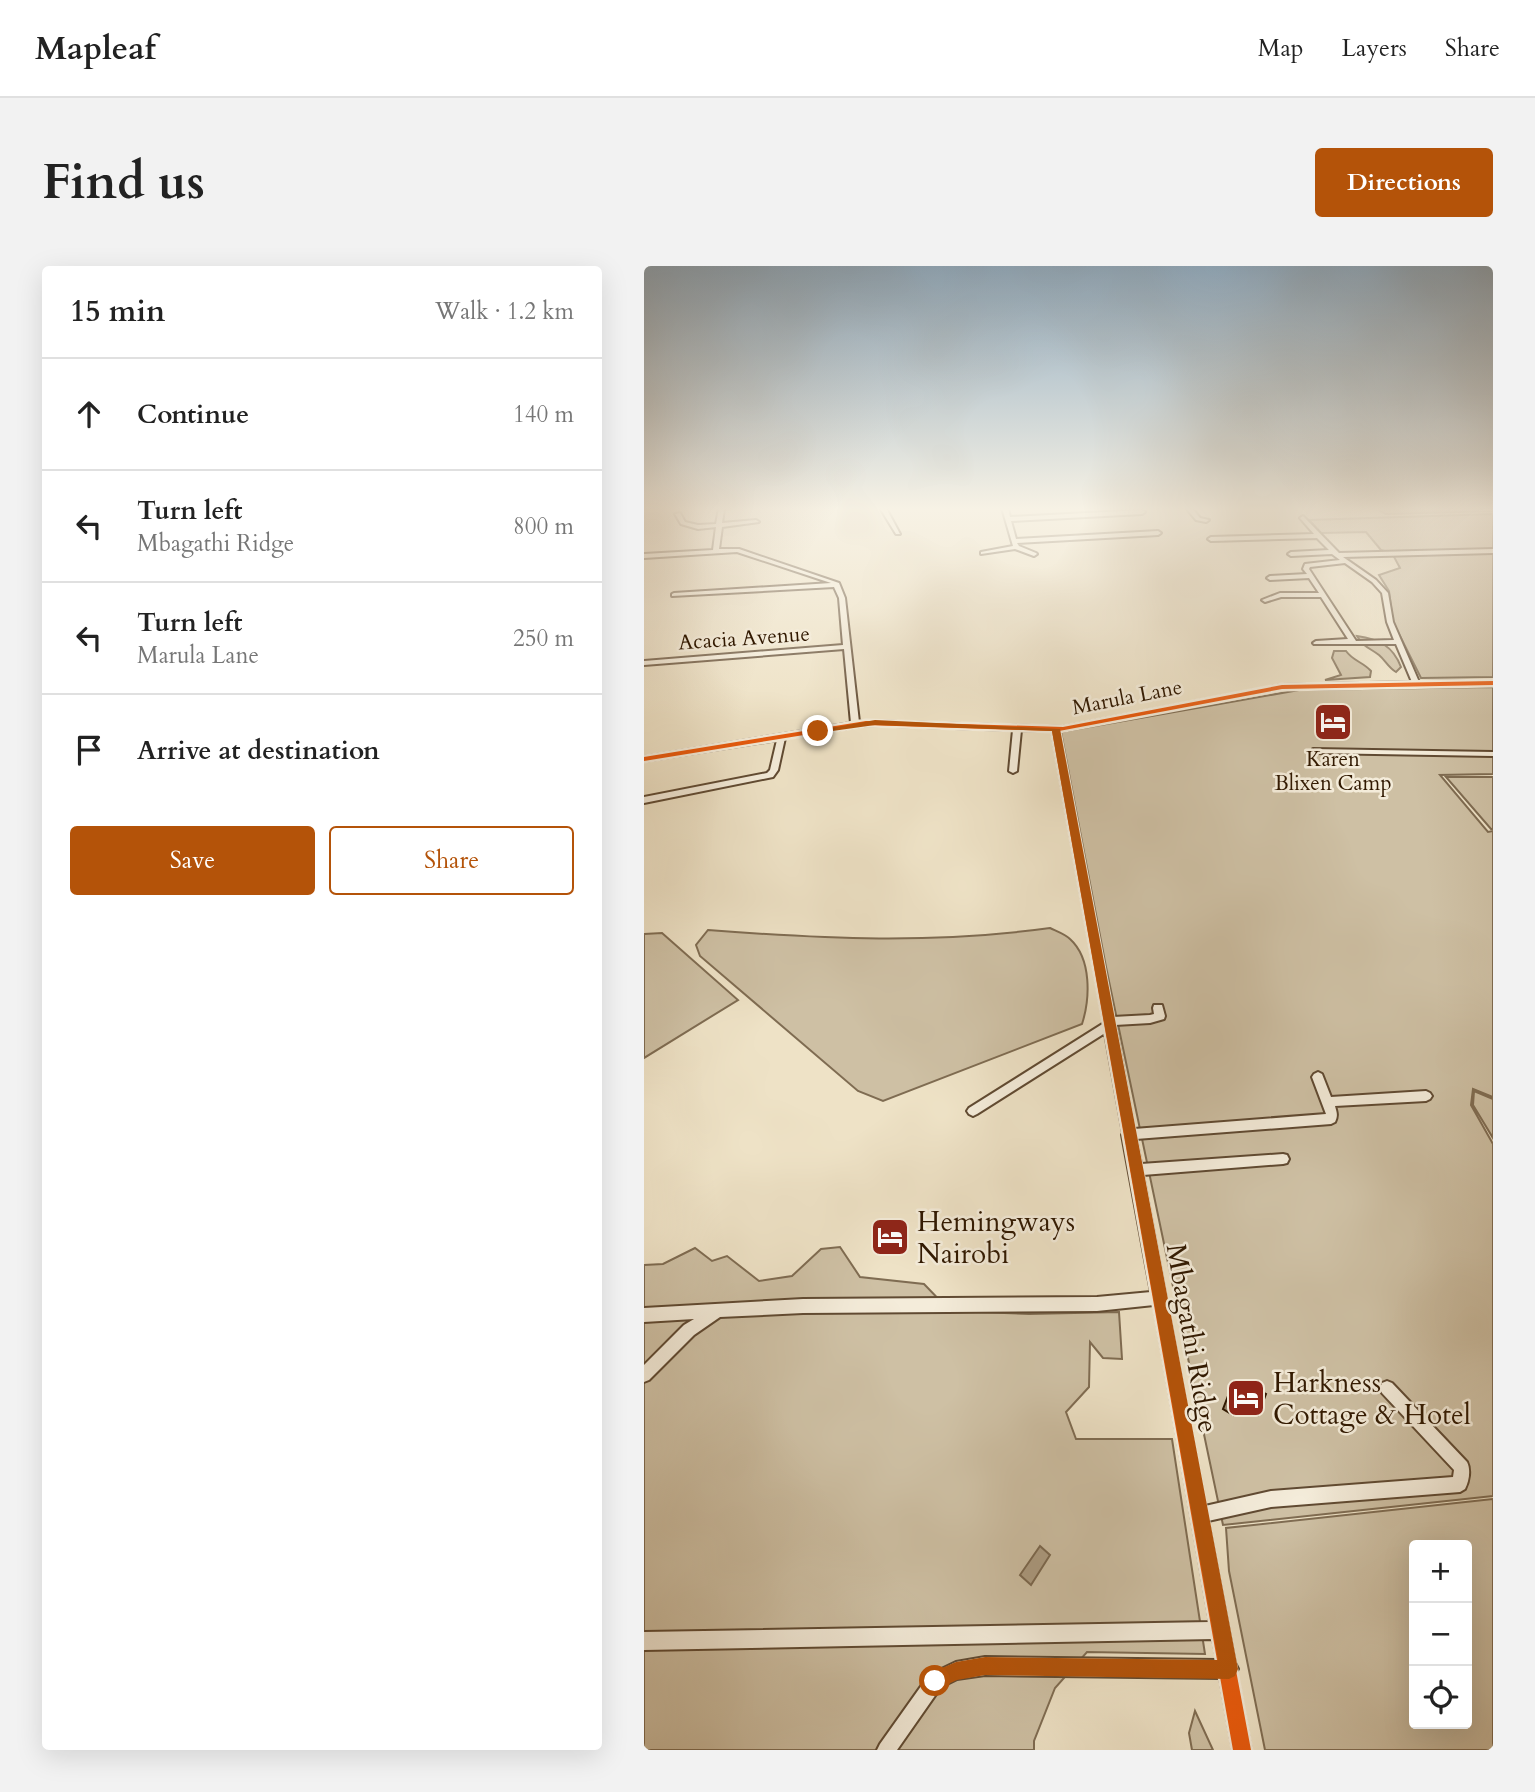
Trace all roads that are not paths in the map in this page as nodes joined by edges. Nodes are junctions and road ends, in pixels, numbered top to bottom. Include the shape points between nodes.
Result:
1 (816, 577) edge
2 (1285, 577) edge
3 (1312, 577) edge
4 (1370, 577) edge
5 (1270, 578) dead end
6 (838, 585) junction
7 (674, 595) dead end
8 (1323, 595) junction
9 (1265, 600) dead end
10 (1399, 642) junction
11 (1316, 643) dead end
12 (1352, 643) junction
13 (846, 647) junction
14 (644, 663) edge
15 (1493, 683) edge
16 (1417, 685) junction
17 (855, 724) junction
18 (1017, 728) junction
19 (1055, 729) junction
20 (782, 736) junction
21 (1316, 751) dead end
22 (1493, 754) edge
23 (644, 759) edge
24 (1013, 771) dead end
25 (644, 800) edge
26 (1158, 1008) dead end
27 (1108, 1023) junction
28 (1318, 1077) dead end
29 (1426, 1096) dead end
30 (1328, 1102) junction
31 (973, 1111) dead end
32 (1129, 1135) junction
33 (1283, 1159) dead end
34 (1136, 1170) junction
35 (1160, 1298) junction
36 (717, 1312) junction
37 (647, 1317) edge
38 (644, 1375) edge
39 (1387, 1388) dead end
40 (1198, 1516) junction
41 (1219, 1630) junction
42 (644, 1641) edge
43 (1229, 1669) junction
44 (886, 1750) edge
45 (1242, 1750) edge

1 - 6 street
2 - 5 street
3 - 8 street
4 - 10 street via 1385,593
6 - 7 street
6 - 13 street
8 - 9 street via 1280,595
8 - 12 street
10 - 12 street
10 - 16 street
11 - 12 street
13 - 14 street, Acacia Avenue
13 - 17 street
15 - 16 street, Marula Lane
16 - 19 street, Marula Lane via 1282,687
17 - 18 street, Marula Lane
17 - 20 street, Marula Lane
18 - 19 street, Marula Lane
18 - 24 street
19 - 27 street, Mbagathi Ridge
20 - 23 street, Marula Lane
20 - 25 street via 769,775
21 - 22 street
26 - 27 street via 1160,1016 1150,1019
27 - 31 street
27 - 32 street, Mbagathi Ridge
28 - 30 street
29 - 30 street
30 - 32 street via 1331,1119
32 - 34 street, Mbagathi Ridge
33 - 34 street
34 - 35 street, Mbagathi Ridge
35 - 36 street via 1097,1304 803,1306
35 - 40 street, Mbagathi Ridge
36 - 37 street
36 - 38 street via 689,1330
39 - 40 street via 1450,1451 1462,1467 1460,1484 1272,1499
40 - 41 street, Mbagathi Ridge
41 - 42 street
41 - 43 street, Mbagathi Ridge
43 - 44 street via 999,1666 956,1671 935,1681
43 - 45 street, Mbagathi Ridge

